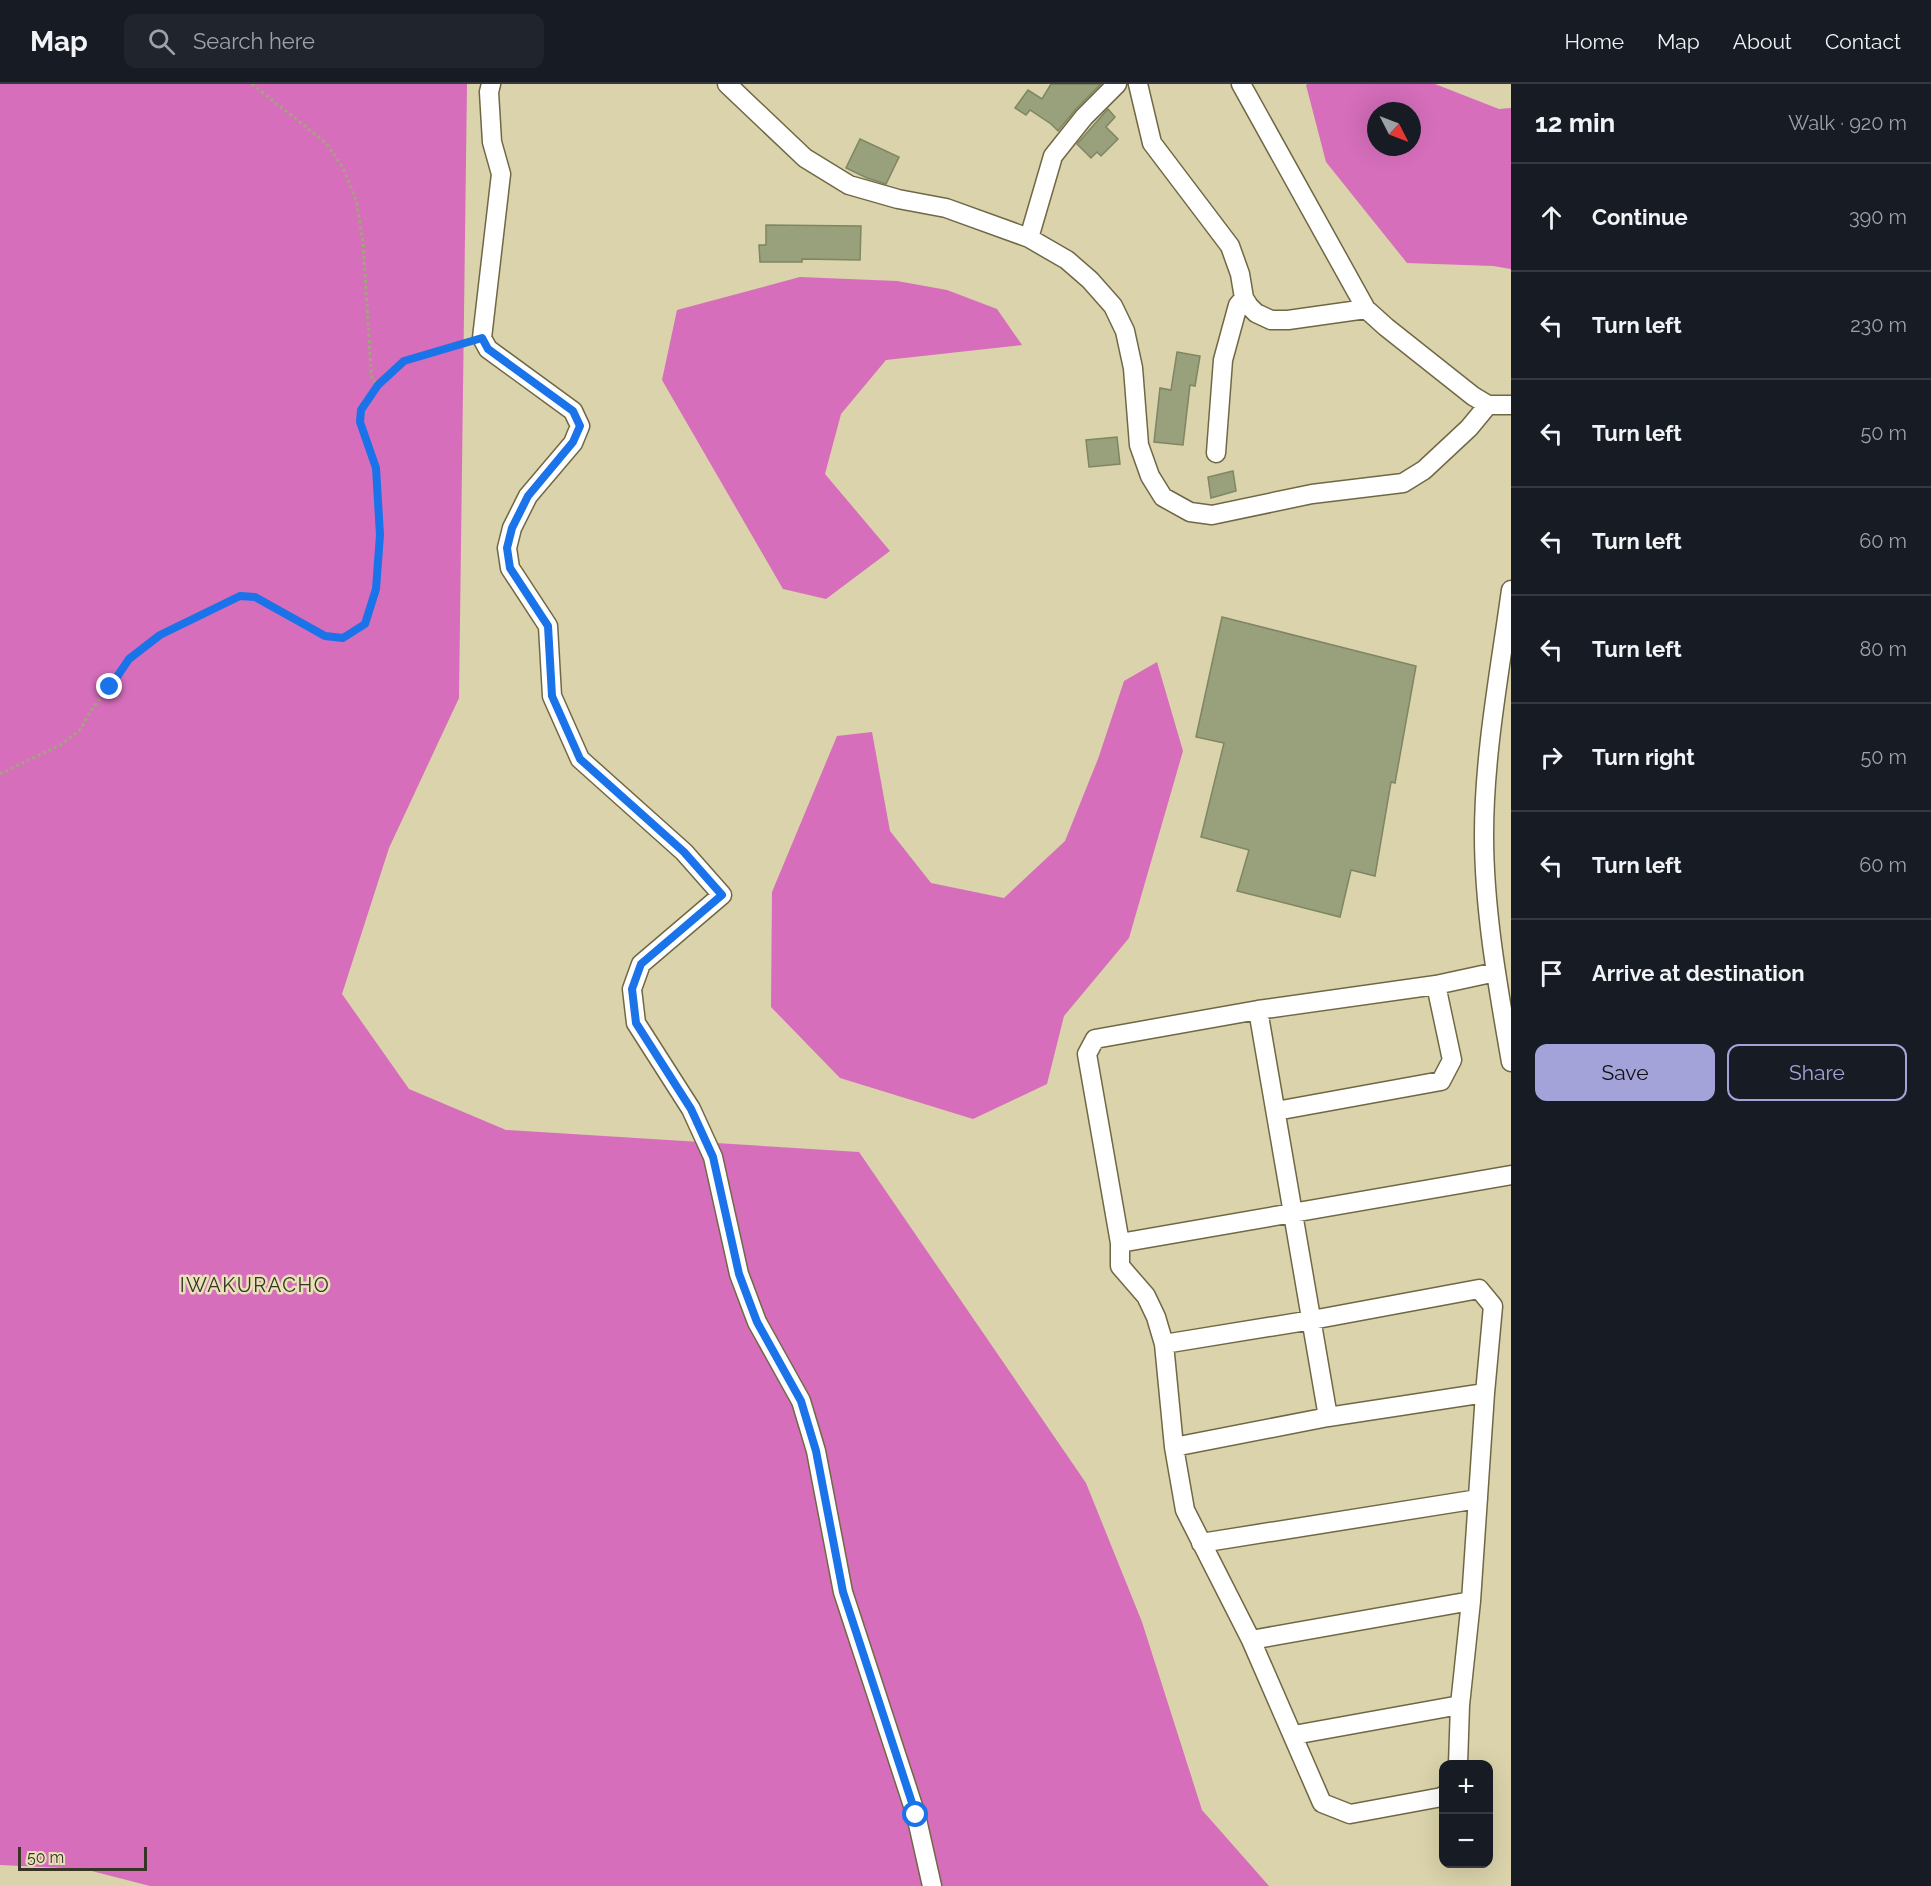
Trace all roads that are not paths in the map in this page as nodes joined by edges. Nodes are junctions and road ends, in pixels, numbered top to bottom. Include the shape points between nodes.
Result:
1 (491, 84) edge
2 (727, 84) edge
3 (1117, 84) edge
4 (1138, 84) edge
5 (1241, 84) edge
6 (1029, 238) junction
7 (1244, 298) junction
8 (1366, 309) junction
9 (1488, 405) junction
10 (1511, 405) edge
11 (1216, 453) dead end
12 (1511, 590) edge
13 (1504, 696) edge
14 (1496, 972) junction
15 (1436, 985) junction
16 (1258, 1010) junction
17 (1511, 1062) edge
18 (1276, 1111) junction
19 (1511, 1175) edge
20 (1292, 1213) junction
21 (1120, 1243) junction
22 (1312, 1320) junction
23 (1164, 1344) junction
24 (1485, 1393) junction
25 (1328, 1417) junction
26 (1174, 1447) junction
27 (1478, 1499) junction
28 (1201, 1544) junction
29 (1471, 1601) junction
30 (1251, 1641) junction
31 (1460, 1705) junction
32 (1294, 1735) junction
33 (1458, 1760) edge
34 (1439, 1798) edge
35 (932, 1886) edge

1 - 35 street via 492,142 501,174 482,338 488,349 573,411 580,426 573,442 528,496 512,528 507,548 510,568 548,626 552,696 580,759 684,852 722,895 641,964 632,989 636,1023 691,1109 713,1157 739,1274 757,1322 801,1401 816,1451 843,1592 916,1815
2 - 6 street via 805,159 849,185 946,208
3 - 6 street via 1053,156
4 - 7 street via 1152,143 1230,246
5 - 8 street
6 - 9 street via 1067,260 1113,306 1125,331 1139,446 1150,476 1163,497 1190,512 1212,515 1312,494 1403,483 1424,470
7 - 8 street via 1256,313 1271,320
7 - 11 street via 1238,304 1223,360
8 - 9 street
9 - 10 street
12 - 13 street
13 - 14 street via 1486,775 1484,837
14 - 15 street
14 - 17 street
15 - 16 street
15 - 18 street via 1452,1060 1440,1082
16 - 18 street
16 - 21 street via 1095,1039 1087,1054
18 - 20 street
19 - 20 street
20 - 21 street
20 - 22 street
21 - 23 street via 1120,1266 1146,1296
22 - 23 street
22 - 24 street via 1479,1289 1493,1306
22 - 25 street
23 - 26 street
24 - 25 street
24 - 27 street
25 - 26 street
26 - 28 street via 1185,1510
27 - 28 street
27 - 29 street
28 - 30 street
29 - 30 street
29 - 31 street
30 - 32 street
31 - 32 street
31 - 33 street
32 - 34 street via 1322,1803 1350,1814

